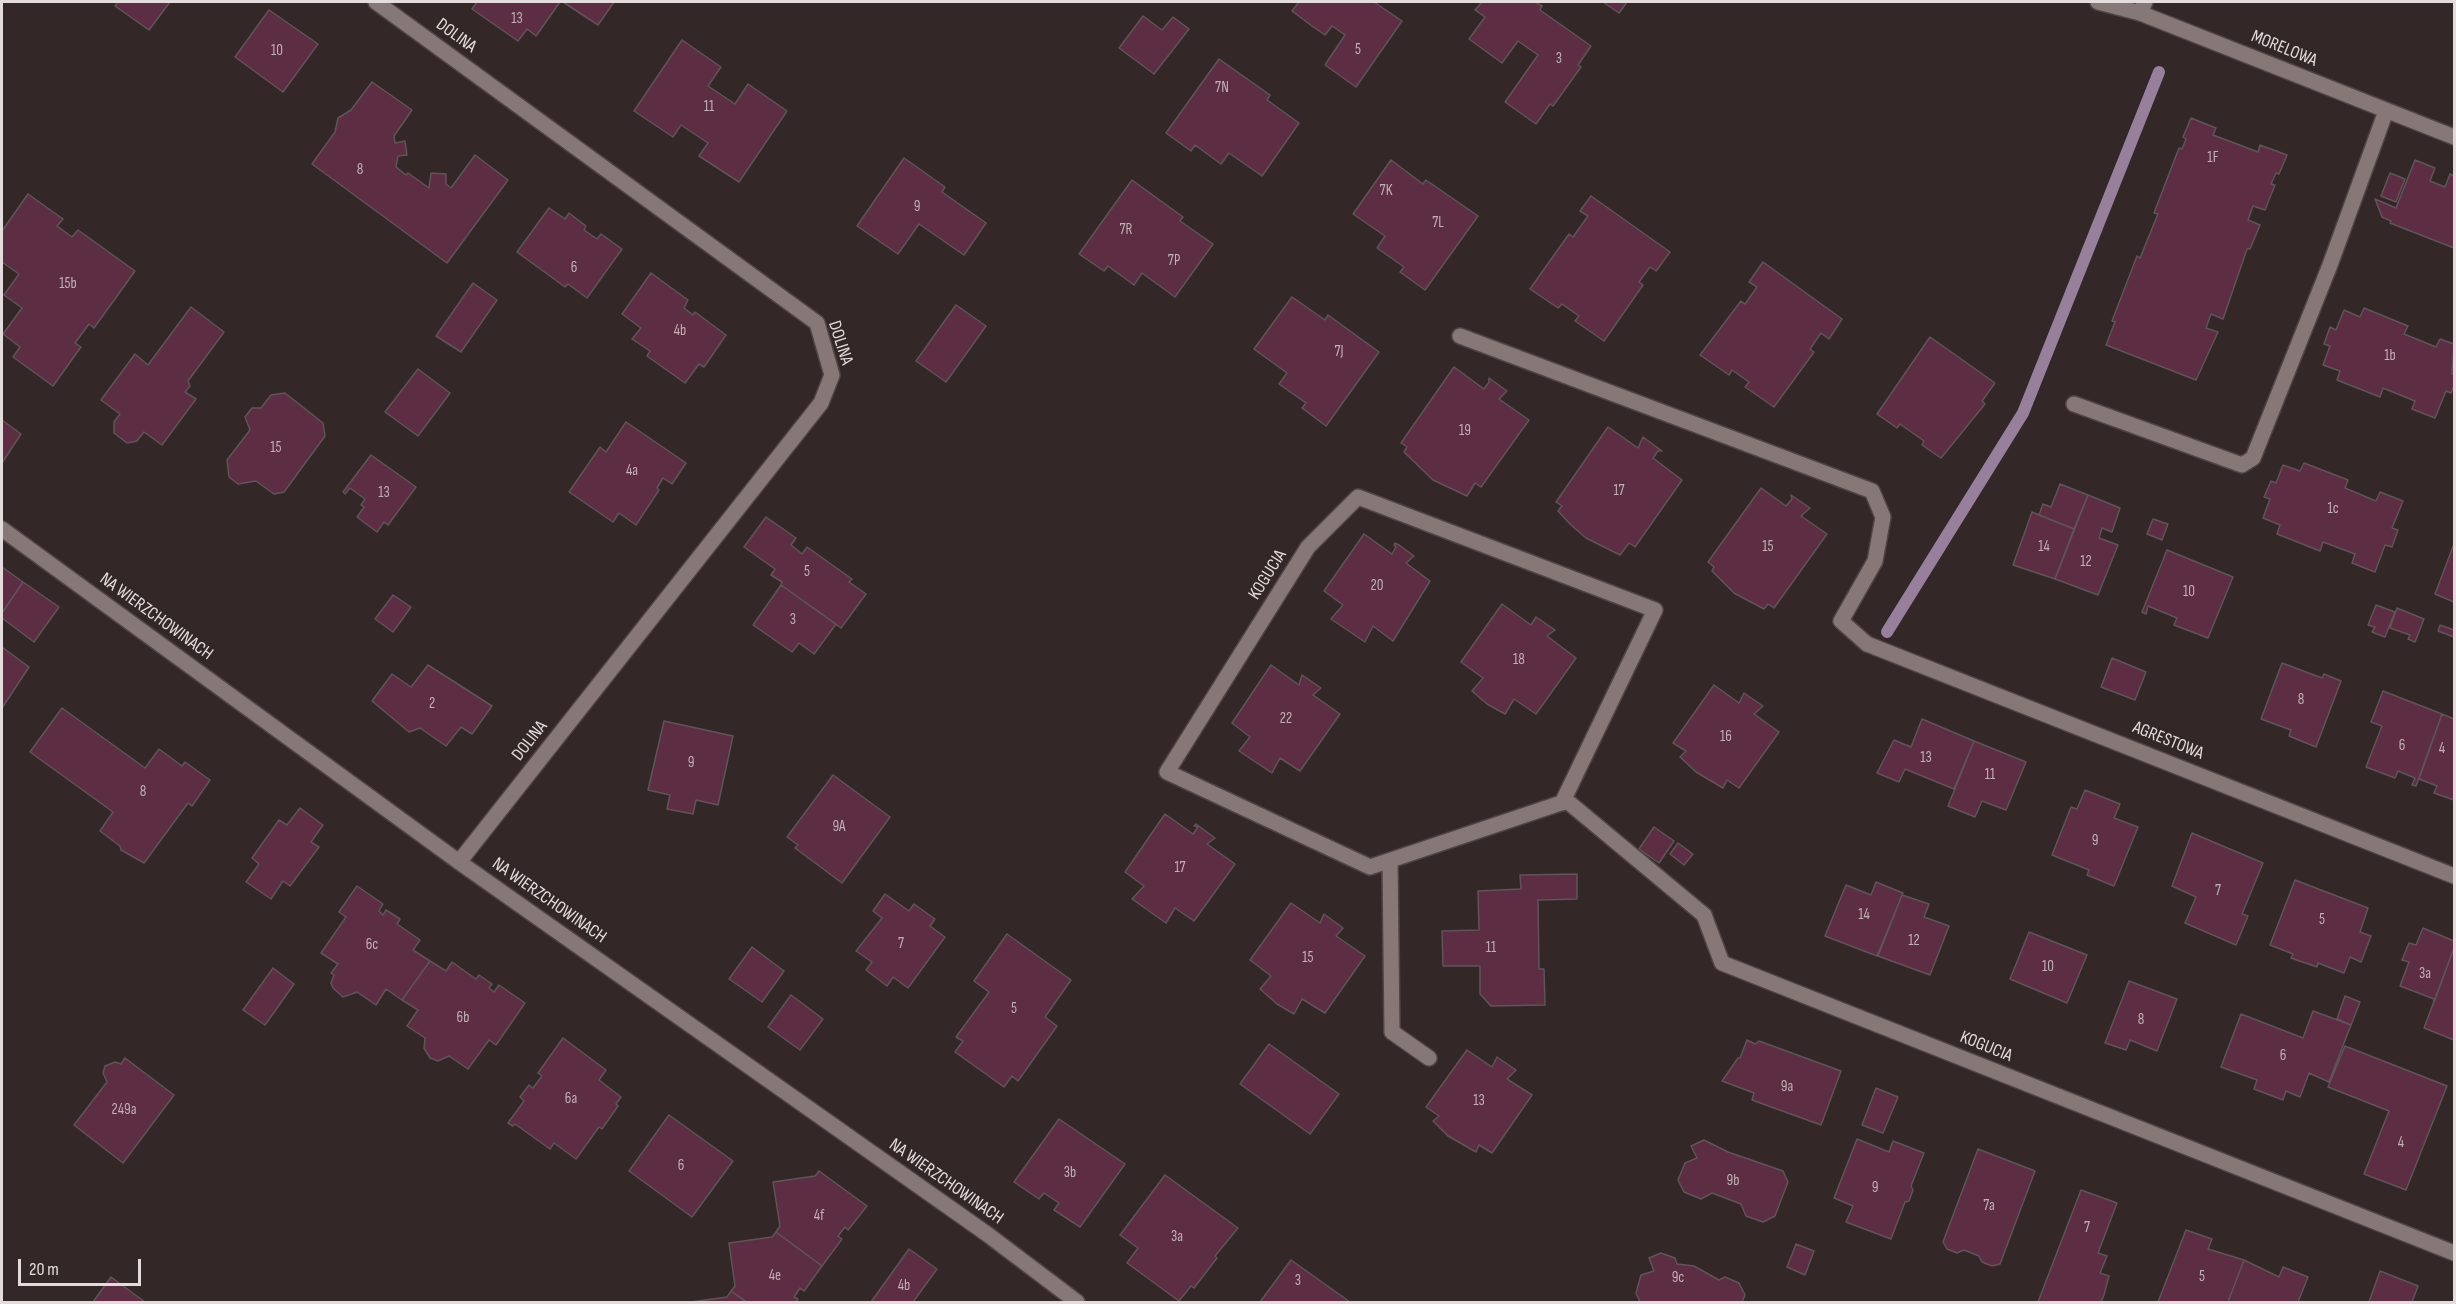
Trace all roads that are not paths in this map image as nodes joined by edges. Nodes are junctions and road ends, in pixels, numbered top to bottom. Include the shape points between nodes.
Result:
1 (376, 2) edge
2 (2098, 2) edge
3 (2143, 7) edge
4 (2386, 111) junction
5 (2454, 137) edge
6 (1460, 336) dead end
7 (2074, 404) dead end
8 (2, 529) edge
9 (1562, 803) junction
10 (1390, 861) junction
11 (459, 862) junction
12 (2454, 876) edge
13 (1430, 1058) dead end
14 (2454, 1253) edge
15 (1077, 1302) edge

1 - 11 street, DOLINA via 817,323 832,375 821,403
2 - 3 street, MORELOWA
3 - 4 street, MORELOWA
4 - 5 street, MORELOWA
4 - 7 street via 2253,458 2242,465
6 - 12 street, AGRESTOWA via 1872,490 1883,517 1875,561 1841,621 1867,644
8 - 11 street, NA WIERZCHOWINACH
9 - 10 street, KOGUCIA
9 - 10 street, KOGUCIA via 1655,610 1358,497 1308,547 1167,772 1370,867
9 - 14 street, KOGUCIA via 1567,801 1704,915 1722,963
10 - 13 street via 1392,1032
11 - 15 street, NA WIERZCHOWINACH via 987,1234

